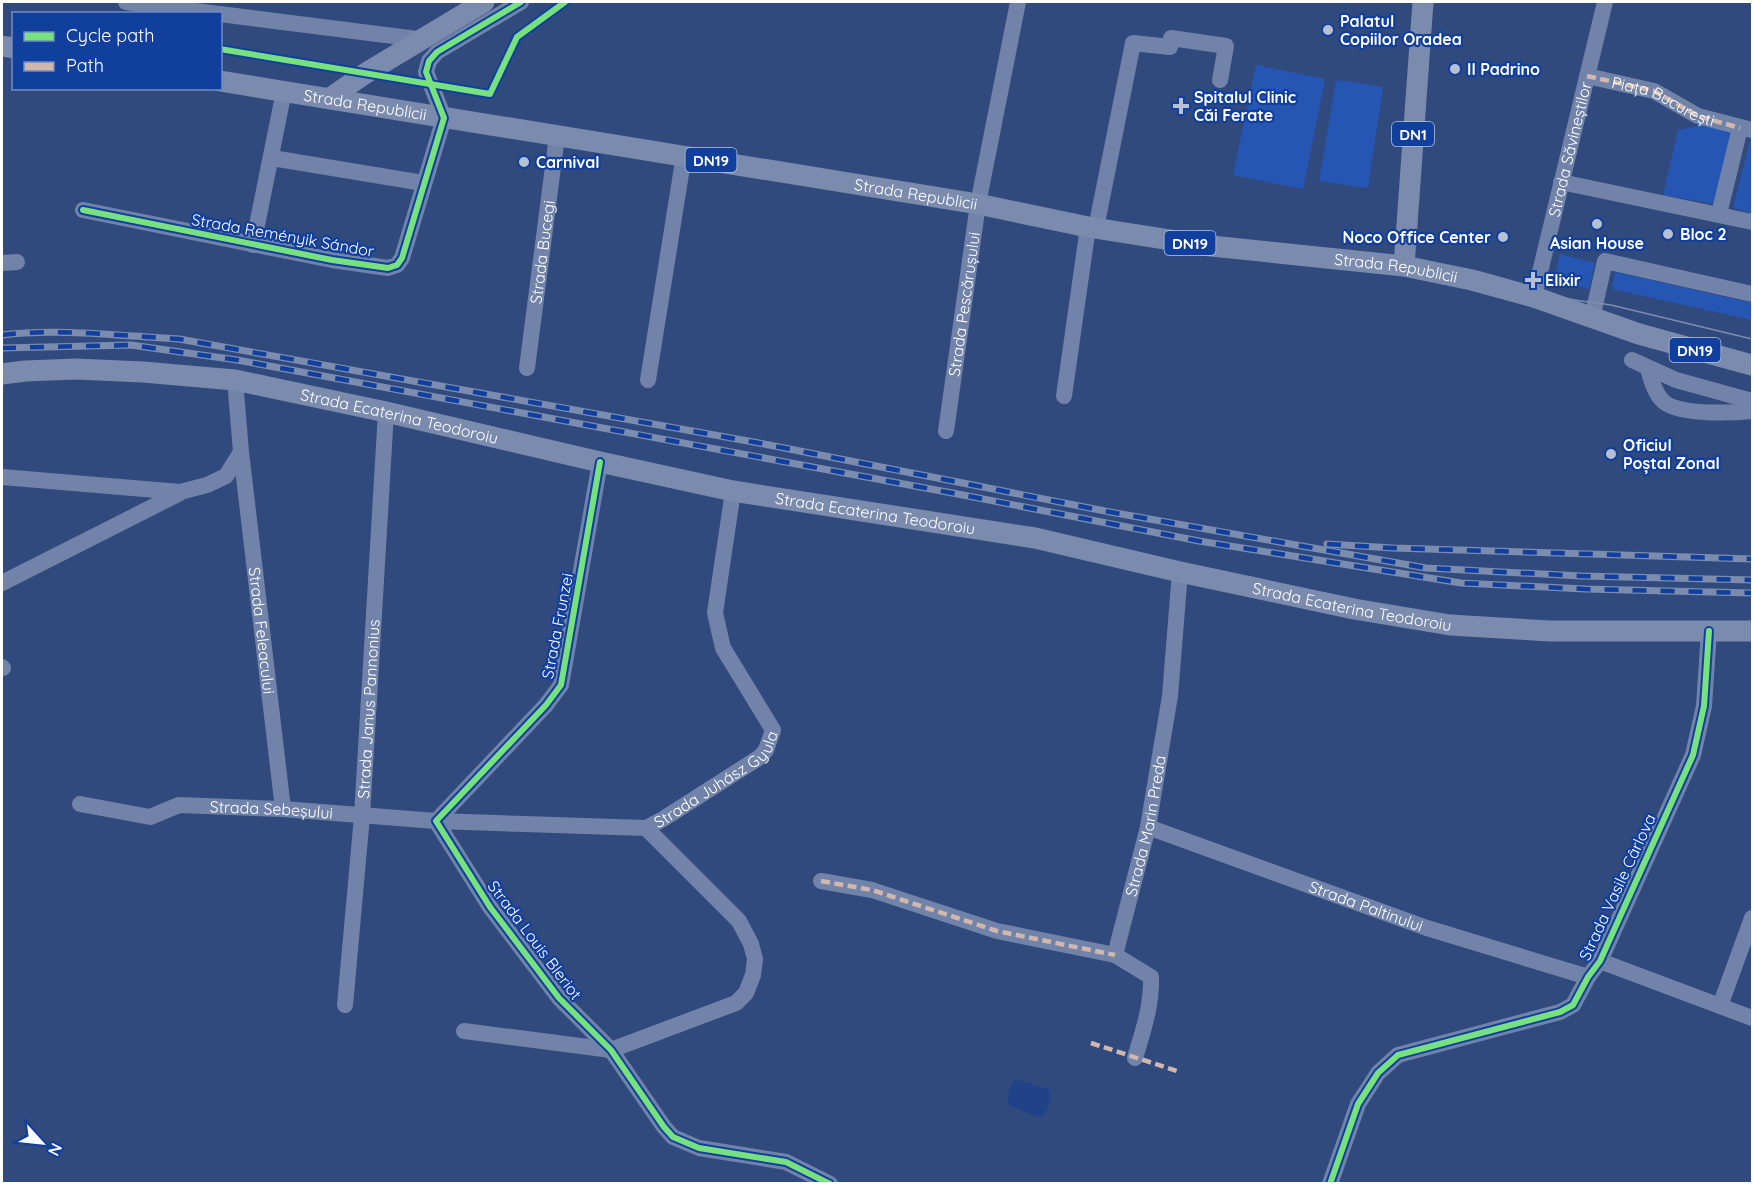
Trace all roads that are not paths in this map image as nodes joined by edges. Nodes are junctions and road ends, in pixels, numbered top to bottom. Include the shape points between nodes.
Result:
1 (126, 2) edge
2 (484, 2) edge
3 (521, 2) edge
4 (1018, 2) edge
5 (1423, 2) edge
6 (1605, 2) edge
7 (204, 12) edge
8 (222, 14) edge
9 (420, 40) junction
10 (450, 44) junction
11 (1587, 76) junction
12 (1220, 80) dead end
13 (222, 81) edge
14 (284, 91) junction
15 (330, 98) junction
16 (444, 118) junction
17 (1746, 129) edge
18 (557, 136) junction
19 (684, 155) junction
20 (272, 158) junction
21 (1561, 182) junction
22 (423, 183) junction
23 (978, 204) junction
24 (83, 210) dead end
25 (1719, 214) junction
26 (1752, 222) edge
27 (1092, 228) junction
28 (253, 245) junction
29 (1404, 266) junction
30 (1752, 294) edge
31 (1534, 297) junction
32 (1599, 321) junction
33 (1632, 360) dead end
34 (1752, 365) edge
35 (527, 368) dead end
36 (1648, 369) junction
37 (2, 374) edge
38 (235, 380) junction
39 (648, 380) dead end
40 (1064, 396) dead end
41 (1752, 401) edge
42 (1752, 411) edge
43 (386, 412) junction
44 (946, 432) dead end
45 (241, 452) junction
46 (600, 462) junction
47 (2, 477) edge
48 (733, 491) junction
49 (180, 492) junction
50 (1180, 572) junction
51 (2, 583) edge
52 (1709, 631) junction
53 (1752, 631) edge
54 (80, 804) dead end
55 (283, 808) junction
56 (362, 816) junction
57 (436, 821) junction
58 (1148, 827) junction
59 (646, 828) junction
60 (821, 881) dead end
61 (1752, 918) edge
62 (1115, 956) junction
63 (1600, 961) junction
64 (1588, 978) junction
65 (345, 1005) dead end
66 (1720, 1006) junction
67 (1752, 1018) edge
68 (464, 1031) dead end
69 (611, 1050) junction
70 (1135, 1058) dead end
71 (830, 1184) edge
72 (1330, 1184) edge

1 - 7 street
2 - 9 main road
3 - 10 street
4 - 23 street, Strada Pescărușului
5 - 29 main road, DN1
6 - 11 street, Strada Săvineștilor
8 - 9 street
9 - 10 street
9 - 15 main road
10 - 16 street via 429,61 426,72
11 - 17 street, Piața București via 1654,91 1698,116
11 - 21 street, Strada Săvineștilor
12 - 27 street via 1227,46 1172,38 1170,47 1133,43
13 - 14 main road, Strada Republicii
14 - 15 main road, Strada Republicii
14 - 20 street, Strada Reményik Sándor
15 - 16 main road, Strada Republicii / DN19
16 - 18 main road, Strada Republicii / DN19
16 - 22 street, Strada Reményik Sándor
17 - 25 street, Piața București
18 - 19 main road, Strada Republicii / DN19
18 - 35 street, Strada Bucegi
19 - 23 main road, Strada Republicii / DN19
19 - 39 street
20 - 22 street
20 - 28 street, Strada Reményik Sándor
21 - 25 street
21 - 31 street, Strada Săvineștilor
22 - 28 street, Strada Reményik Sándor via 397,265 388,268
23 - 27 main road, Strada Republicii / DN19
23 - 44 street, Strada Pescărușului
24 - 28 street, Strada Reményik Sándor
25 - 26 street
27 - 29 main road, Strada Republicii / DN19
27 - 40 street
29 - 31 main road, Strada Republicii / DN19
30 - 32 street via 1605,261
31 - 32 main road, Strada Republicii / DN19
32 - 34 main road, DN19
33 - 36 street
36 - 41 street
36 - 42 street via 1661,399 1671,408
37 - 38 main road, Strada Ecaterina Teodoroiu via 76,369
38 - 43 main road, Strada Ecaterina Teodoroiu
38 - 45 street, Strada Feleacului
43 - 46 main road, Strada Ecaterina Teodoroiu
43 - 56 street, Strada Janus Pannonius
45 - 49 street via 226,476
45 - 55 street, Strada Feleacului
46 - 48 main road, Strada Ecaterina Teodoroiu
46 - 57 street, Strada Frunzei via 561,685
47 - 49 street
48 - 50 main road, Strada Ecaterina Teodoroiu via 1035,538
48 - 59 street, Strada Juhász Gyula via 715,613 723,648 773,730 760,757
49 - 51 street
50 - 52 main road, Strada Ecaterina Teodoroiu via 1450,625 1550,631
50 - 58 street, Strada Marin Preda via 1170,696
52 - 53 main road, Strada Ecaterina Teodoroiu
52 - 63 street, Strada Vasile Cârlova via 1704,706 1693,754
54 - 55 street, Strada Sebeșului via 150,817 178,805
55 - 56 street, Strada Sebeșului
56 - 57 street, Strada Sebeșului
56 - 65 street, Strada Janus Pannonius
57 - 59 street, Strada Sebeșului
57 - 69 street, Strada Louis Bleriot via 490,907 559,998
58 - 62 street, Strada Marin Preda
58 - 64 street, Strada Paltinului via 1427,928
59 - 69 street, Strada Juhász Gyula via 739,921 755,959 753,975 746,993 735,1003
60 - 62 street via 872,890 998,931
61 - 66 street
62 - 70 street via 1151,977 1149,1007
63 - 64 street, Strada Vasile Cârlova
63 - 66 street
64 - 72 street, Strada Vasile Cârlova via 1573,1005 1560,1012 1398,1056 1378,1073 1358,1104
66 - 67 street
68 - 69 street
69 - 71 street, Strada Louis Bleriot via 673,1137 699,1148 786,1162

